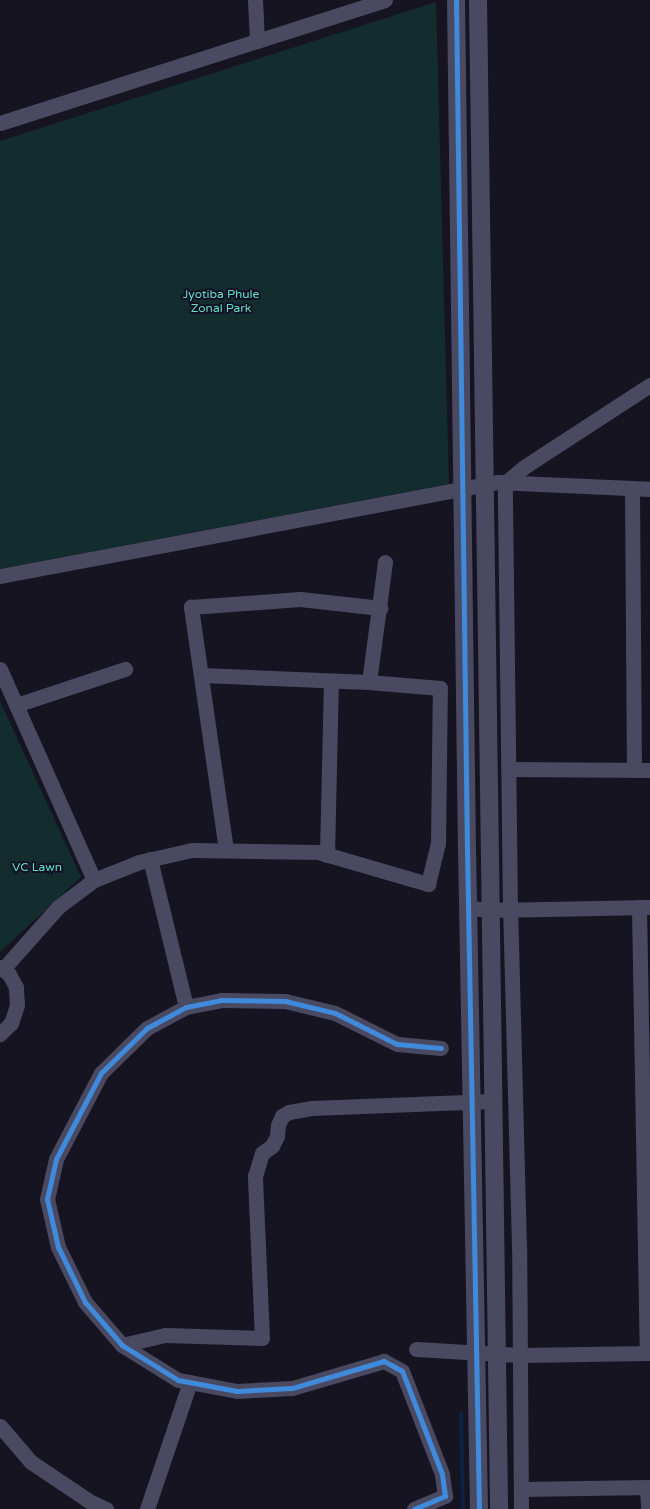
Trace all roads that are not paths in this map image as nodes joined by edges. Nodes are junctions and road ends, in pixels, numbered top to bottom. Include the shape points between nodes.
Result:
1 (254, 0) edge
2 (385, 0) edge
3 (456, 0) edge
4 (478, 0) edge
5 (257, 41) junction
6 (0, 123) edge
7 (650, 384) edge
8 (505, 482) junction
9 (485, 484) junction
10 (632, 488) junction
11 (461, 489) junction
12 (650, 489) edge
13 (385, 562) dead end
14 (0, 576) edge
15 (380, 608) junction
16 (0, 669) edge
17 (125, 669) dead end
18 (201, 675) junction
19 (331, 682) junction
20 (369, 682) junction
21 (16, 705) junction
22 (509, 769) junction
23 (634, 770) junction
24 (650, 770) edge
25 (226, 850) junction
26 (327, 854) junction
27 (150, 859) junction
28 (94, 880) junction
29 (644, 907) edge
30 (468, 908) junction
31 (510, 909) junction
32 (489, 910) junction
33 (1, 968) edge
34 (186, 1007) junction
35 (0, 1034) edge
36 (441, 1048) dead end
37 (492, 1101) junction
38 (471, 1103) junction
39 (647, 1218) edge
40 (122, 1345) junction
41 (416, 1349) dead end
42 (648, 1353) edge
43 (476, 1354) junction
44 (496, 1354) junction
45 (520, 1355) junction
46 (190, 1382) junction
47 (0, 1426) edge
48 (649, 1487) edge
49 (521, 1489) junction
50 (106, 1509) edge
51 (147, 1509) edge
52 (414, 1509) edge
53 (479, 1509) edge
54 (499, 1509) edge
55 (521, 1509) edge
56 (648, 1509) edge

1 - 5 street
2 - 5 street
3 - 11 street
4 - 9 street
5 - 6 street
7 - 8 street
8 - 9 street
8 - 10 street
8 - 22 street
9 - 11 street
9 - 32 street
10 - 12 street
10 - 23 street
11 - 14 street
11 - 30 street
13 - 15 street
15 - 18 street via 300,599 191,607
15 - 20 street
16 - 21 street
17 - 21 street
18 - 19 street
18 - 25 street
19 - 20 street
19 - 26 street
20 - 26 street via 440,688 438,843 428,884
21 - 28 street
22 - 23 street
22 - 31 street
23 - 24 street
25 - 26 street
25 - 27 street via 192,850
27 - 28 street
27 - 34 street
28 - 33 street via 58,907
29 - 31 street
29 - 39 street
30 - 32 street
30 - 38 street
31 - 32 street
31 - 45 street
32 - 37 street
33 - 35 street via 9,974 16,988 18,1005 11,1023
34 - 36 street via 222,1000 285,1001 335,1013 397,1044
34 - 40 street via 147,1028 101,1073 56,1159 47,1199 58,1247 85,1302
37 - 38 street
37 - 44 street
38 - 40 street via 311,1108 282,1116 277,1136 272,1146 262,1153 255,1176 262,1338 165,1335
38 - 43 street
39 - 42 street
40 - 46 street via 178,1380
41 - 43 street
42 - 45 street
43 - 44 street
43 - 53 street
44 - 45 street
44 - 54 street
45 - 49 street
46 - 51 street
46 - 52 street via 237,1391 283,1389 384,1361 402,1371 442,1474 445,1496
47 - 50 street via 32,1462
48 - 49 street
48 - 56 street
49 - 55 street

